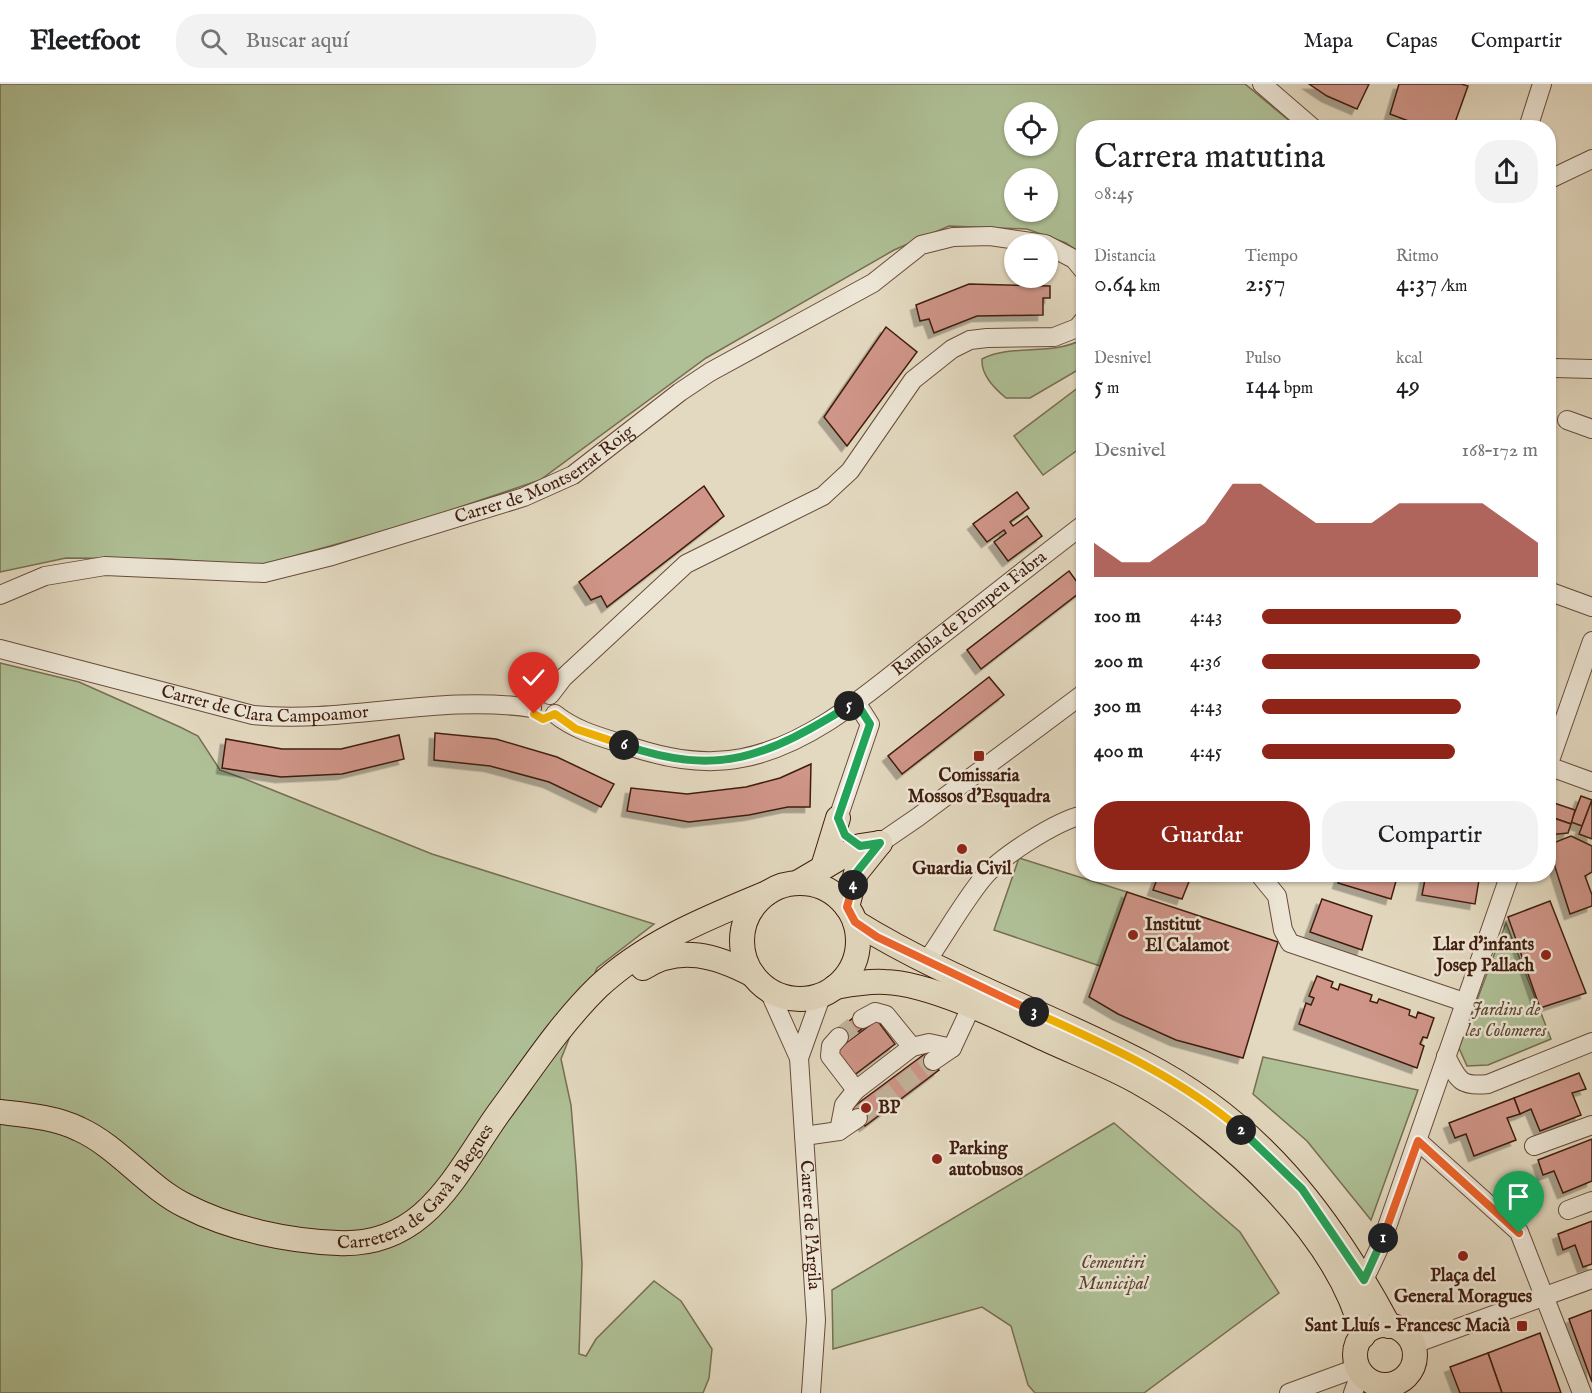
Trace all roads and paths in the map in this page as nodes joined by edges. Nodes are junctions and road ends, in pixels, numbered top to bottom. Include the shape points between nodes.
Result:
1 (1262, 84) edge
2 (1542, 84) edge
3 (1304, 120) edge
4 (1531, 120) edge
5 (1592, 159) edge
6 (1556, 176) edge
7 (1004, 238) edge
8 (1058, 251) edge
9 (1076, 261) edge
10 (1076, 328) edge
11 (1556, 368) edge
12 (1592, 369) edge
13 (1567, 420) dead end
14 (1592, 429) edge
15 (1076, 530) edge
16 (1556, 594) edge
17 (0, 595) edge
18 (1592, 607) edge
19 (1592, 641) edge
20 (0, 650) edge
21 (550, 695) junction
22 (1076, 699) edge
23 (856, 702) junction
24 (532, 708) junction
25 (555, 714) junction
26 (1556, 743) edge
27 (1556, 769) edge
28 (1592, 782) edge
29 (1076, 817) edge
30 (838, 818) junction
31 (870, 844) junction
32 (823, 867) junction
33 (1265, 882) edge
34 (1507, 882) edge
35 (797, 883) junction
36 (767, 893) junction
37 (851, 915) junction
38 (926, 962) junction
39 (760, 982) junction
40 (829, 991) junction
41 (1464, 1002) junction
42 (971, 1007) junction
43 (862, 1019) tunnel mouth
44 (839, 1037) tunnel mouth
45 (1592, 1042) edge
46 (912, 1047) junction
47 (952, 1048) junction
48 (1446, 1056) junction
49 (799, 1058) junction
50 (933, 1061) tunnel mouth
51 (856, 1090) junction
52 (0, 1112) edge
53 (858, 1118) tunnel mouth
54 (0, 1122) edge
55 (1592, 1125) edge
56 (839, 1131) junction
57 (804, 1136) junction
58 (1418, 1141) junction
59 (1534, 1146) dead end
60 (1592, 1201) edge
61 (1568, 1210) dead end
62 (1592, 1279) edge
63 (1364, 1280) junction
64 (1546, 1296) junction
65 (1389, 1326) junction
66 (1363, 1336) junction
67 (1414, 1344) junction
68 (1367, 1382) edge
69 (1412, 1383) edge
70 (811, 1393) edge
71 (1289, 1393) edge
72 (1582, 1393) edge

1 - 3 street
2 - 4 street
5 - 6 street
7 - 17 street, Carrer de Montserrat Roig via 953,237 921,245 873,283 710,372 579,470 524,497 264,573 105,566 45,576
8 - 9 street, Carrer de Montserrat Roig
10 - 21 street via 1054,337 970,340 952,349 913,380 850,471 823,496 686,564
11 - 12 street
13 - 14 street
15 - 23 street, Rambla de Pompeu Fabra
16 - 18 street
19 - 26 street
20 - 24 street, Carrer de Clara Campoamor via 253,715 287,718 453,704
21 - 24 street via 538,696
21 - 25 street via 557,703
22 - 31 street via 918,817
23 - 25 street via 772,749 741,759 722,760 677,760 648,753 576,729
23 - 30 street via 870,724
24 - 25 street via 542,719
27 - 28 street
29 - 38 street via 1028,843 984,877
30 - 31 main road via 845,835
30 - 32 main road
31 - 32 main road
31 - 37 main road via 856,873
32 - 35 main road
33 - 41 street via 1277,897 1282,930 1290,943
34 - 41 street
35 - 36 main road
35 - 37 main road via 825,889
36 - 39 main road via 752,908 743,928 743,956
36 - 52 main road, Carretera de Gavà a Begues via 643,951 598,987 504,1106 444,1195 418,1219 384,1237 338,1243 233,1225 168,1195 114,1151 79,1129 54,1120
37 - 38 main road
37 - 40 main road via 858,943 855,958 850,971
38 - 63 main road via 1146,1064 1208,1103 1262,1148 1302,1189
39 - 40 main road via 795,999
39 - 49 street, Carrer de l'Argila
39 - 54 main road, Carretera de Gavà a Begues via 735,966 708,957 673,954 650,963 625,980 562,1048 449,1205 399,1244 366,1254 337,1255 231,1235 180,1213 76,1138 46,1128
40 - 42 main road via 887,982 938,994
40 - 49 street, Carrer de l'Argila
41 - 48 street
42 - 47 street
42 - 66 main road via 1137,1082 1220,1138 1261,1176 1307,1229 1349,1295
43 - 46 street via 875,1012 886,1015
44 - 51 street via 831,1046 830,1056
45 - 48 street via 1488,1084 1470,1086 1457,1078
46 - 47 street via 929,1043
46 - 51 street
47 - 50 street
48 - 58 street
49 - 57 street, Carrer de l'Argila
51 - 56 street via 844,1105
53 - 56 street
55 - 59 street
56 - 57 street
57 - 70 street, Carrer de l'Argila via 816,1320
58 - 63 street
58 - 64 street via 1519,1233
60 - 61 street
62 - 64 street
63 - 65 main road
64 - 67 street
64 - 72 street
65 - 66 main road via 1371,1329
65 - 67 main road via 1406,1333
66 - 68 main road via 1357,1347
67 - 69 main road
68 - 69 main road
68 - 71 street

